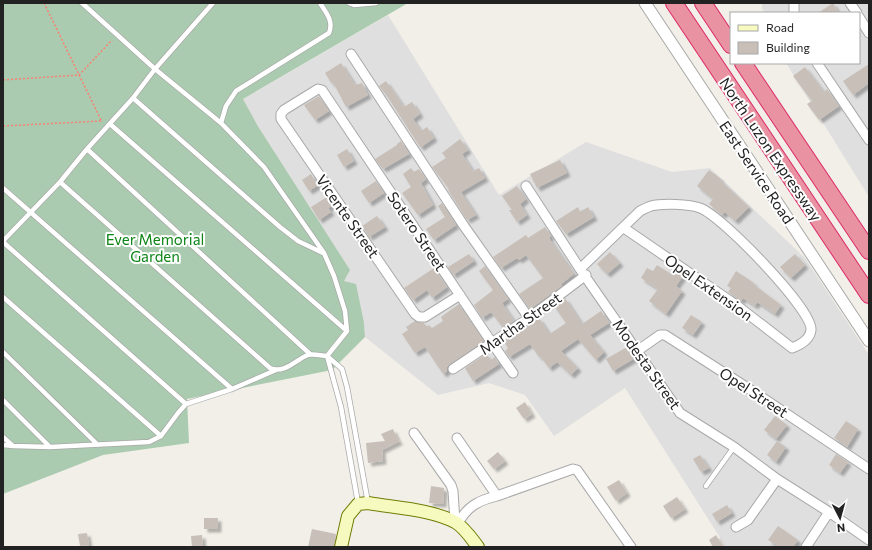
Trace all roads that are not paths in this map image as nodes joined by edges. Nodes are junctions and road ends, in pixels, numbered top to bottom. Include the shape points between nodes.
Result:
1 (82, 3) edge
2 (213, 3) edge
3 (320, 3) edge
4 (349, 3) edge
5 (376, 3) edge
6 (645, 3) edge
7 (674, 3) edge
8 (703, 3) edge
9 (850, 3) edge
10 (856, 12) edge
11 (860, 19) edge
12 (869, 33) edge
13 (730, 44) edge
14 (351, 54) dead end
15 (744, 64) edge
16 (817, 64) edge
17 (154, 69) junction
18 (320, 89) joint
19 (133, 98) junction
20 (221, 123) junction
21 (110, 124) junction
22 (869, 140) edge
23 (87, 149) junction
24 (60, 182) junction
25 (526, 186) dead end
26 (3, 188) edge
27 (30, 212) junction
28 (624, 228) junction
29 (3, 242) edge
30 (869, 251) edge
31 (324, 253) junction
32 (583, 272) junction
33 (460, 295) junction
34 (869, 295) edge
35 (3, 297) edge
36 (529, 318) junction
37 (348, 331) junction
38 (869, 341) edge
39 (492, 343) junction
40 (792, 348) joint
41 (637, 351) junction
42 (3, 352) edge
43 (310, 354) junction
44 (327, 356) junction
45 (453, 369) dead end
46 (276, 370) junction
47 (513, 373) dead end
48 (232, 389) junction
49 (3, 400) edge
50 (186, 404) junction
51 (414, 432) dead end
52 (161, 436) junction
53 (3, 437) edge
54 (457, 438) dead end
55 (3, 445) edge
56 (98, 445) junction
57 (13, 446) junction
58 (50, 447) junction
59 (734, 447) junction
60 (869, 469) edge
61 (777, 479) junction
62 (706, 486) dead end
63 (497, 496) junction
64 (363, 504) junction
65 (829, 512) junction
66 (456, 523) junction
67 (736, 528) dead end
68 (869, 540) edge
69 (341, 547) edge
70 (478, 547) edge
71 (631, 547) edge
72 (806, 547) edge

1 - 17 lane
2 - 17 lane
3 - 20 lane via 331,20 332,28 329,33 236,91 226,106
4 - 5 lane
6 - 38 street, East Service Road
7 - 34 highway, North Luzon Expressway
8 - 13 highway
9 - 10 street
11 - 12 street
14 - 36 street via 464,226
15 - 30 highway, North Luzon Expressway
16 - 22 street
17 - 19 lane
17 - 20 lane
18 - 33 street, Sotero Street
18 - 33 street, Vicente Street via 284,110 281,120 415,314 425,317
19 - 21 lane
19 - 31 lane via 280,227 298,241
20 - 31 lane via 264,167
21 - 23 lane
21 - 37 lane
23 - 24 lane
23 - 43 lane
24 - 27 lane
24 - 46 lane via 264,363
25 - 32 street, Modesta Street
26 - 27 lane
27 - 29 lane
27 - 48 lane
28 - 32 street, Martha Street
28 - 40 street, Opel Extension via 739,307
28 - 40 street, Martha Street via 640,211 652,205 681,204 701,208 718,220 776,277 809,321 811,331 808,338 801,345
29 - 50 lane
31 - 37 lane via 345,311
32 - 36 street, Martha Street
32 - 41 street, Modesta Street
33 - 39 street, Sotero Street
35 - 52 lane
36 - 39 street, Martha Street
37 - 44 lane
39 - 45 street, Martha Street
39 - 47 street, Sotero Street
41 - 59 street, Modesta Street via 680,413
41 - 60 street, Opel Street via 660,335 665,335
42 - 56 lane
43 - 44 lane
43 - 46 lane via 283,369
44 - 64 lane
44 - 64 lane via 342,369 347,387
46 - 48 lane
48 - 50 lane
49 - 58 lane
50 - 52 lane
51 - 66 street via 451,485
52 - 56 lane via 149,442
53 - 57 lane
54 - 63 street
55 - 57 lane
56 - 58 lane
57 - 58 lane
59 - 61 street, Modesta Street
59 - 62 lane
61 - 65 street, Modesta Street
61 - 67 street via 748,520
63 - 66 street via 476,503
63 - 71 street via 568,470 577,470
64 - 66 main road via 433,514
64 - 69 main road via 348,516
65 - 68 street, Modesta Street
65 - 72 street
66 - 70 main road

